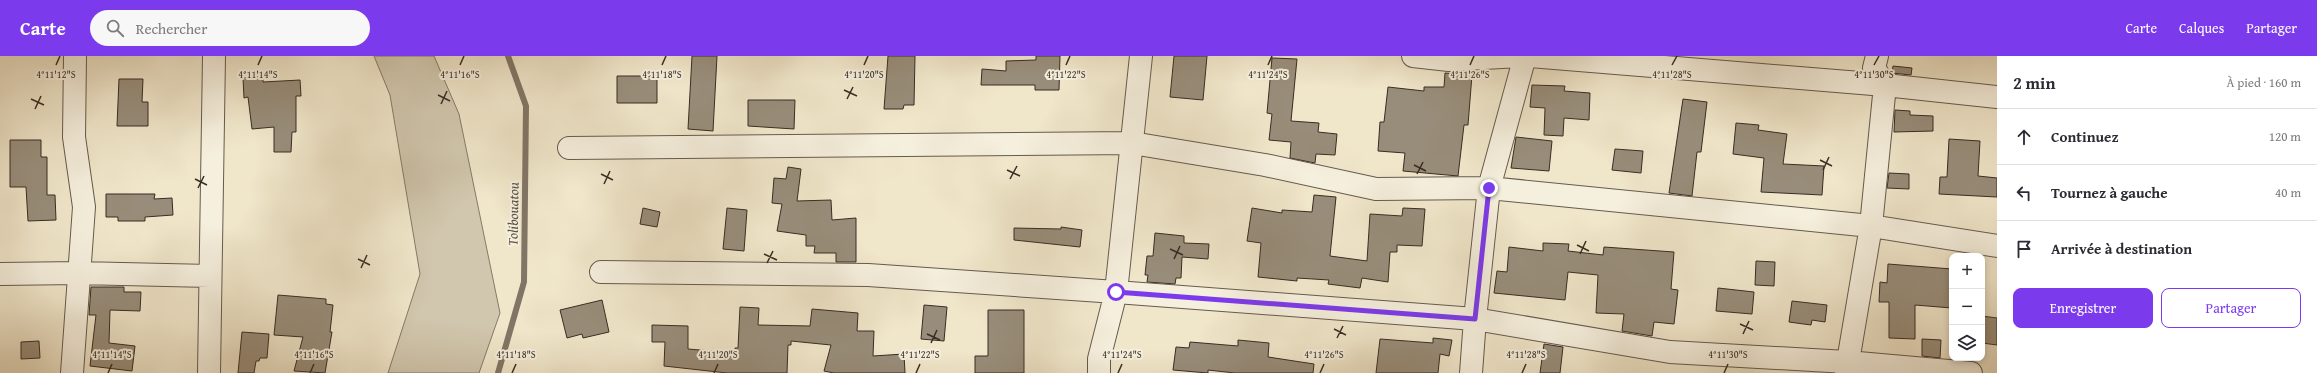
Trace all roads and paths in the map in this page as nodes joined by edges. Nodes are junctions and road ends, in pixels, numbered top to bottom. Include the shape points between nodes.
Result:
1 (75, 56) edge
2 (214, 56) edge
3 (1141, 56) edge
4 (1413, 56) edge
5 (1519, 56) edge
6 (1525, 56) edge
7 (1530, 56) edge
8 (1877, 56) edge
9 (1885, 85) junction
10 (1997, 96) edge
11 (1132, 143) junction
12 (569, 148) dead end
13 (1489, 188) junction
14 (1871, 226) junction
15 (1997, 246) edge
16 (600, 272) dead end
17 (78, 273) junction
18 (0, 274) edge
19 (210, 276) junction
20 (1116, 292) junction
21 (1475, 319) junction
22 (1847, 368) edge
23 (72, 373) edge
24 (208, 373) edge
25 (1099, 373) edge
26 (1471, 373) edge
27 (1971, 373) edge

1 - 17 street via 74,137 84,206
2 - 19 street
3 - 11 street
4 - 5 street via 1449,60
6 - 13 street
7 - 9 street
8 - 9 street via 1874,68
9 - 10 street
9 - 14 street
11 - 12 street
11 - 13 street via 1265,165 1376,189
11 - 20 street
13 - 14 street
13 - 21 street
14 - 15 street
14 - 22 street
16 - 20 street via 868,274
17 - 18 street
17 - 19 street
17 - 23 street
19 - 24 street
20 - 21 street
20 - 25 street via 1099,359
21 - 22 street via 1670,352
21 - 26 street
22 - 27 street

